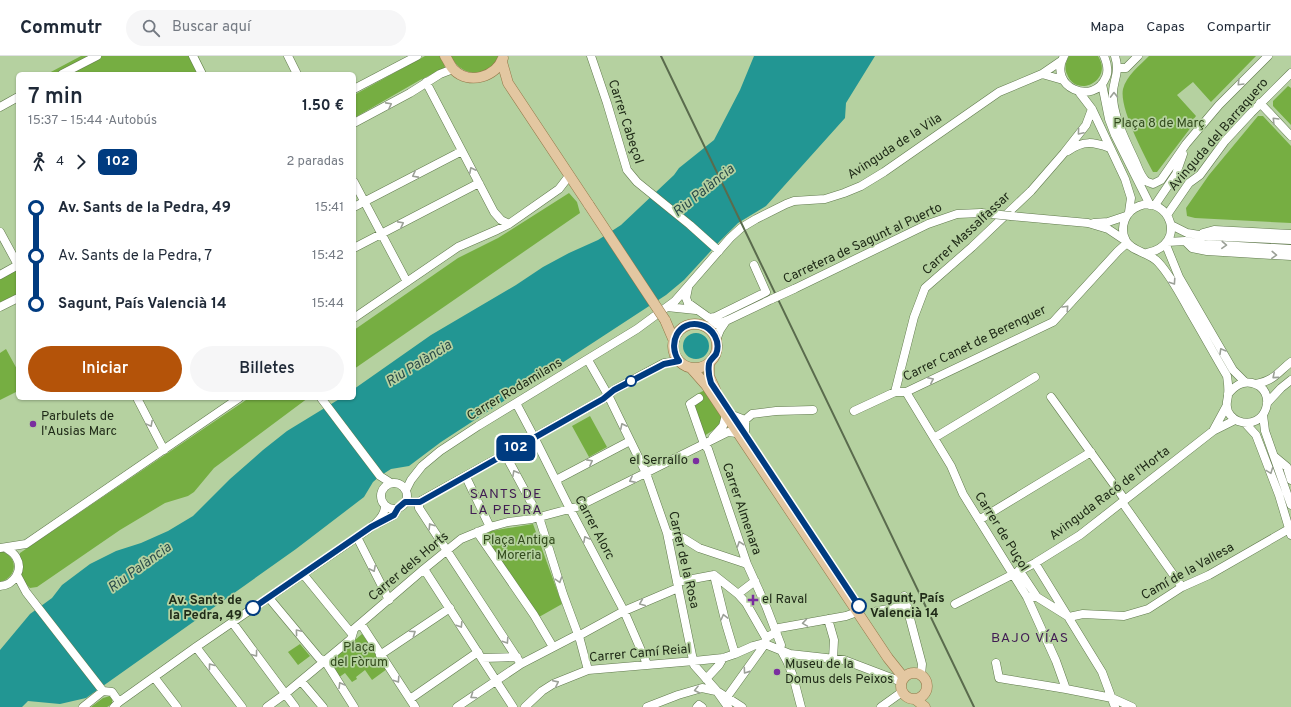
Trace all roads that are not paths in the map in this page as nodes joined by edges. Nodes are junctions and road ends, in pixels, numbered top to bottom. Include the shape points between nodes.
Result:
1 (97, 56) edge
2 (193, 56) edge
3 (288, 56) edge
4 (445, 56) edge
5 (591, 56) edge
6 (1104, 56) edge
7 (1116, 56) edge
8 (1138, 56) edge
9 (1268, 56) edge
10 (414, 57) edge
11 (82, 59) edge
12 (503, 59) edge
13 (1062, 59) edge
14 (1118, 68) junction
15 (453, 69) junction
16 (65, 72) edge
17 (201, 72) edge
18 (296, 72) edge
19 (1291, 72) edge
20 (489, 74) junction
21 (1042, 74) junction
22 (1063, 80) junction
23 (426, 82) junction
24 (508, 83) junction
25 (1102, 84) junction
26 (356, 88) edge
27 (1079, 92) junction
28 (16, 98) edge
29 (1260, 103) junction
30 (0, 106) edge
31 (1092, 109) junction
32 (356, 122) edge
33 (1291, 136) edge
34 (1186, 144) junction
35 (1110, 148) junction
36 (462, 151) junction
37 (1064, 153) junction
38 (572, 180) junction
39 (479, 183) junction
40 (356, 186) edge
41 (364, 202) junction
42 (1152, 205) junction
43 (356, 206) edge
44 (1128, 214) junction
45 (1167, 215) junction
46 (509, 224) junction
47 (1088, 224) junction
48 (1171, 225) junction
49 (0, 232) edge
50 (381, 234) junction
51 (1197, 234) junction
52 (1291, 234) edge
53 (1291, 240) edge
54 (1185, 241) junction
55 (1126, 242) junction
56 (1166, 244) junction
57 (356, 247) edge
58 (1291, 249) edge
59 (719, 251) junction
60 (1147, 253) junction
61 (1291, 256) edge
62 (16, 261) edge
63 (754, 265) dead end
64 (16, 266) edge
65 (0, 274) edge
66 (407, 282) junction
67 (688, 288) junction
68 (16, 299) edge
69 (0, 307) edge
70 (667, 307) junction
71 (698, 310) junction
72 (356, 317) edge
73 (665, 320) junction
74 (726, 321) junction
75 (685, 327) junction
76 (706, 327) junction
77 (674, 340) junction
78 (716, 340) junction
79 (588, 360) junction
80 (679, 361) junction
81 (1291, 362) edge
82 (709, 364) junction
83 (691, 368) junction
84 (1035, 377) dead end
85 (1291, 380) edge
86 (1245, 382) junction
87 (1256, 384) junction
88 (895, 392) junction
89 (906, 392) junction
90 (1228, 394) junction
91 (608, 395) junction
92 (1051, 397) dead end
93 (699, 398) dead end
94 (138, 400) edge
95 (236, 400) edge
96 (322, 400) edge
97 (516, 403) junction
98 (1267, 403) junction
99 (1226, 407) junction
100 (813, 410) dead end
101 (854, 411) dead end
102 (729, 415) junction
103 (1263, 416) junction
104 (745, 420) junction
105 (1236, 420) junction
106 (1245, 423) junction
107 (1212, 431) junction
108 (741, 433) junction
109 (534, 437) junction
110 (934, 438) junction
111 (630, 441) junction
112 (704, 444) junction
113 (164, 450) junction
114 (1091, 452) junction
115 (505, 454) junction
116 (1275, 457) junction
117 (646, 473) junction
118 (380, 476) junction
119 (466, 477) junction
120 (556, 480) junction
121 (1291, 480) edge
122 (391, 483) junction
123 (404, 487) junction
124 (382, 489) junction
125 (1123, 501) junction
126 (405, 502) junction
127 (420, 502) junction
128 (1291, 505) edge
129 (386, 506) junction
130 (398, 508) junction
131 (570, 509) junction
132 (539, 516) junction
133 (979, 520) junction
134 (371, 527) junction
135 (490, 527) junction
136 (477, 532) junction
137 (1290, 532) edge
138 (668, 533) junction
139 (357, 537) junction
140 (26, 544) junction
141 (3, 548) edge
142 (447, 550) junction
143 (1035, 563) junction
144 (19, 564) junction
145 (748, 564) junction
146 (424, 569) junction
147 (1016, 572) junction
148 (302, 574) junction
149 (714, 574) junction
150 (17, 575) junction
151 (756, 581) junction
152 (9, 584) junction
153 (677, 585) junction
154 (0, 586) edge
155 (1182, 587) junction
156 (26, 592) junction
157 (738, 594) junction
158 (904, 596) dead end
159 (1027, 597) junction
160 (1036, 597) junction
161 (269, 598) junction
162 (389, 600) junction
163 (955, 604) dead end
164 (907, 606) junction
165 (450, 608) junction
166 (624, 611) junction
167 (877, 611) dead end
168 (857, 612) junction
169 (1069, 617) junction
170 (828, 619) junction
171 (232, 622) junction
172 (361, 624) junction
173 (776, 632) junction
174 (352, 634) junction
175 (578, 636) junction
176 (765, 642) junction
177 (196, 647) junction
178 (553, 647) junction
179 (780, 650) junction
180 (735, 654) junction
181 (380, 655) junction
182 (480, 655) junction
183 (723, 658) junction
184 (833, 659) junction
185 (324, 660) junction
186 (519, 660) junction
187 (694, 661) junction
188 (996, 662) dead end
189 (647, 664) junction
190 (588, 670) junction
191 (921, 675) junction
192 (154, 677) junction
193 (904, 678) junction
194 (706, 679) junction
195 (301, 681) junction
196 (495, 681) junction
197 (102, 689) junction
198 (1066, 689) junction
199 (717, 692) junction
200 (902, 692) junction
201 (285, 694) junction
202 (727, 697) junction
203 (919, 697) junction
204 (1112, 698) junction
205 (410, 699) junction
206 (116, 706) edge
207 (83, 707) edge
208 (176, 707) edge
209 (242, 707) edge
210 (267, 707) edge
211 (295, 707) edge
212 (323, 707) edge
213 (354, 707) edge
214 (415, 707) edge
215 (457, 707) edge
216 (513, 707) edge
217 (525, 707) edge
218 (647, 707) edge
219 (728, 707) edge
220 (742, 707) edge
221 (801, 707) edge
222 (881, 707) edge
223 (925, 707) edge
224 (1114, 707) edge
225 (1132, 707) edge

1 - 11 street
2 - 17 street
3 - 18 street
4 - 15 main road
5 - 59 street, Carrer Cabeçol via 627,170 636,182
6 - 25 street via 1108,69
7 - 14 street
8 - 14 street via 1126,68
9 -> 34 street, Avinguda del Barraquero via 1219,105
10 - 26 street
11 - 16 street
12 - 20 main road
12 - 24 main road
13 - 21 street, Avinguda de la Vila
13 - 22 street via 1060,71
34 -> 14 street, Avinguda del Barraquero via 1161,180 1153,184 1145,180 1122,132 1113,99
15 - 20 main road via 464,76 477,78
15 - 23 street
19 - 29 street, Avinguda del Barraquero
20 - 24 main road
21 - 22 street
21 - 59 street, Avinguda de la Vila via 999,92 861,186 825,199 794,201 777,207 741,228
22 - 27 street via 1070,88
32 -> 23 street
23 - 36 street
24 - 38 main road
25 - 27 street via 1091,91
25 - 42 street via 1115,135
27 - 31 street
28 - 30 street
33 -> 29 street
29 - 45 street, Avinguda del Barraquero via 1225,141 1200,175 1189,183
31 - 35 street
31 -> 37 street, Carrer Massalfassar via 1086,125
34 - 42 street via 1176,174
35 - 37 street, Carrer Massalfassar via 1096,143 1082,143
35 - 44 street via 1131,198
39 -> 36 street
36 -> 41 street
37 - 88 street, Carrer Massalfassar via 1031,191 925,288 914,316
38 - 46 street
38 - 73 main road, bridge
39 - 46 street via 494,212
50 -> 39 street
40 - 41 street
41 - 43 street
41 - 50 street
42 - 44 street via 1139,206
42 - 45 street via 1162,209
44 - 47 street, Carretera de Sagunt al Puerto via 1108,222
44 - 55 street via 1123,224
45 - 48 street
46 - 66 street via 458,247
47 - 55 street, Carretera de Sagunt al Puerto via 1108,229
47 - 74 street, Carretera de Sagunt al Puerto, bridge via 981,212 957,214 928,224
48 - 51 street via 1187,233
48 - 56 street via 1171,234
49 - 62 street
50 - 57 street
50 - 66 street
51 - 52 street via 1214,230
51 - 53 street
54 - 56 street
54 -> 58 street
54 -> 61 street via 1192,248 1207,251
55 - 60 street via 1136,250
89 -> 55 street, Carrer Canet de Berenguer via 1053,322
56 - 60 street via 1157,251
86 -> 56 street via 1233,370 1179,277
59 - 67 street, Avinguda de la Vila
60 -> 90 street via 1158,261 1177,288 1227,376
63 - 71 street via 766,292 714,317 709,318
64 - 65 street
66 - 72 street
67 - 70 street, Avinguda de la Vila
67 - 71 street via 688,303
68 - 69 street
70 - 71 street
70 - 79 street, Carrer Rodamilans
73 - 75 main road
73 - 77 main road
74 - 76 street, Carretera de Sagunt al Puerto
74 - 78 street
75 - 76 main road via 695,324
75 - 77 main road
76 - 78 main road
77 - 80 main road via 674,351
78 - 82 main road via 718,347
79 - 91 street, Carrer de la Rosa
79 - 97 street, Carrer Rodamilans
80 - 83 main road
80 - 91 street via 664,364
81 -> 87 street via 1274,378
82 - 83 main road
82 - 102 main road via 711,383
83 - 102 main road
84 - 110 street
85 - 98 street
86 - 87 street
86 - 90 street via 1235,386
87 - 98 street via 1265,392
88 - 89 street, Carrer Canet de Berenguer
88 - 101 street, Carrer Canet de Berenguer
89 - 110 street, Carrer de Puçol
90 - 99 street
91 - 109 street
111 -> 91 street, Carrer de la Rosa
92 - 114 street
93 - 112 street, Carrer Almenara via 690,404
94 -> 113 street
95 - 113 street
96 - 118 street
97 - 109 street, Carrer Alorc
97 - 123 street, Carrer Rodamilans via 440,451 422,466
98 - 103 street
99 - 105 street
99 - 107 street, Avinguda Racó de l'Horta
100 - 104 street via 752,414
102 - 104 street
102 - 108 main road
102 - 112 street, Carrer dels Horts via 716,435
103 - 106 street via 1255,422
103 - 116 street via 1265,431
104 - 108 street
105 - 106 street
105 - 107 street, Avinguda Racó de l'Horta
106 -> 137 street via 1256,435
107 - 125 street, Avinguda Racó de l'Horta
108 - 112 street, Carrer dels Horts via 728,432
108 - 168 main road
108 - 193 main road via 892,655
109 - 115 street
109 - 120 street, Carrer Alorc
110 - 133 street, Carrer de Puçol
111 - 117 street, Carrer de la Rosa
120 -> 111 street
112 - 117 street, Carrer dels Horts
145 -> 112 street, Carrer Almenara via 708,449
113 - 140 street
114 - 125 street
114 - 133 street
115 - 119 street
132 -> 115 street
116 - 121 street via 1287,467
116 - 128 street
117 -> 131 street, Carrer dels Horts
117 - 138 street, Carrer de la Rosa
118 - 122 street
118 - 124 street
119 - 127 street
119 - 135 street
120 - 131 street, Carrer Alorc
122 - 123 street
122 - 124 street
123 - 126 street via 407,498
124 - 129 street via 381,498
125 - 143 street, Avinguda Racó de l'Horta via 1080,535
125 - 155 street
126 - 127 street
126 - 130 street
142 -> 127 street via 420,508
129 - 130 street
129 - 134 street via 381,518
130 - 134 street via 394,515
131 - 132 street, Carrer dels Horts
166 -> 131 street, Carrer Alorc
132 - 135 street, Carrer dels Horts
132 -> 175 street
133 - 147 street, Carrer de Puçol
134 - 139 street
135 - 136 street, Carrer dels Horts
136 - 142 street, Carrer dels Horts via 461,539
136 - 178 street
137 - 155 street, Camí de la Vallesa
138 - 145 street via 683,538 699,548
138 - 153 street, Carrer de la Rosa
139 - 148 street
139 -> 162 street
140 - 141 street
140 - 144 street via 20,553
141 - 144 street via 13,553
142 - 146 street, Carrer dels Horts
142 -> 186 street
143 - 147 street, Avinguda Racó de l'Horta
143 - 169 street
144 - 150 street
145 - 151 street, Carrer Almenara
146 - 162 street, Carrer dels Horts
146 - 165 street
147 - 159 street, Carrer de Puçol
147 - 160 street, Carrer de Puçol
147 - 163 street, Avinguda Racó de l'Horta
148 - 161 street
148 - 174 street
149 - 153 street
149 - 157 street
180 -> 149 street
150 - 152 street
150 - 156 street
151 - 157 street
151 - 173 street, Carrer Almenara
152 - 154 street
152 - 156 street
153 -> 166 street
153 - 187 street, Carrer de la Rosa
155 - 169 street, Camí de la Vallesa via 1136,614 1083,614
156 - 197 street
157 - 176 street via 752,612
158 - 164 street
159 - 160 street
159 - 198 street, Carrer de Puçol
160 - 169 street
161 - 171 street
185 -> 161 street via 319,658
162 - 172 street, Carrer dels Horts
164 - 167 street
164 - 191 street via 922,664
181 -> 165 street
165 -> 182 street
166 - 175 street
166 - 189 street, Carrer Alorc
168 - 170 street
168 - 193 main road
169 - 204 street via 1102,672
170 -> 173 street via 779,628
170 - 184 street via 834,640
171 - 177 street
171 -> 201 street
172 - 174 street, Carrer dels Horts
172 - 181 street
173 - 176 street
173 - 179 street, Carrer Almenara via 781,645
174 - 185 street, Carrer dels Horts via 351,638
175 - 178 street
175 - 190 street
176 - 179 street
176 - 180 street, Carrer Camí Reial
176 -> 202 street
177 - 192 street
209 -> 177 street
178 - 186 street
179 - 184 street via 790,654
179 - 221 street, Carrer Almenara via 793,676
180 - 183 street, Carrer Camí Reial
181 -> 205 street
182 - 186 street
182 - 196 street
182 - 205 street
183 - 187 street, Carrer Camí Reial
183 - 194 street
184 - 193 street
185 - 195 street, Carrer dels Horts
213 -> 185 street
186 - 196 street
187 - 189 street, Carrer Camí Reial
187 - 194 street via 694,665
188 - 198 street via 999,678
189 - 190 street, Carrer Camí Reial
217 -> 190 street, Carrer Camí Reial via 553,684
191 - 193 main road via 914,673
191 - 203 main road via 926,682 926,690
192 - 206 street
192 - 208 street
193 - 200 main road
194 - 199 street
195 - 201 street, Carrer dels Horts
195 - 212 street
196 -> 215 street
196 - 216 street
197 - 206 street via 112,692
197 - 207 street
198 - 204 street
199 - 202 street
199 -> 218 street via 702,688
199 - 219 street
200 - 203 main road via 908,698
200 - 222 street
201 - 210 street, Carrer dels Horts
201 - 211 street
202 - 220 street
203 - 223 main road
204 - 224 street
204 - 225 street
205 - 214 street

